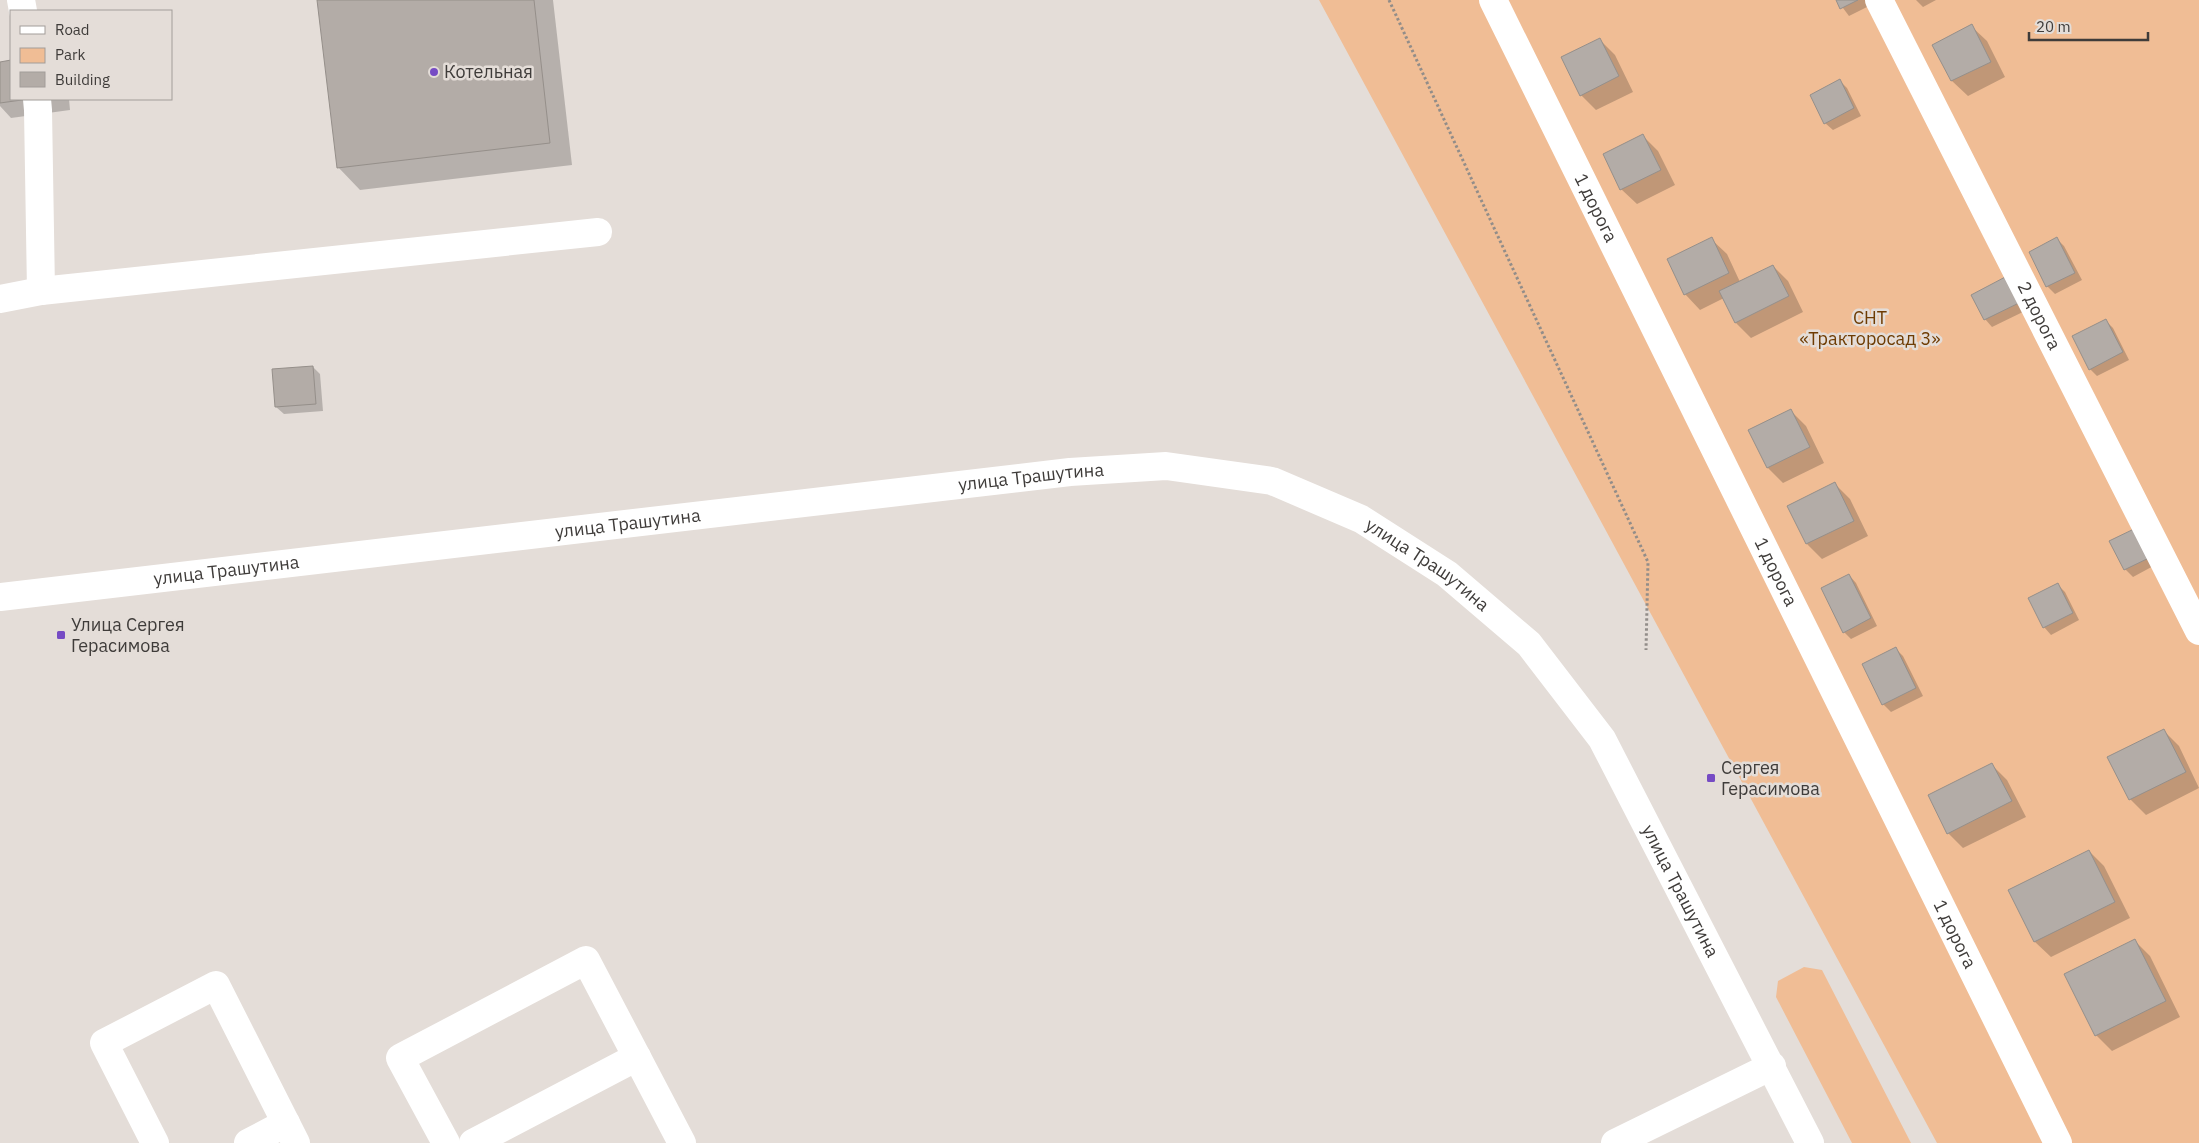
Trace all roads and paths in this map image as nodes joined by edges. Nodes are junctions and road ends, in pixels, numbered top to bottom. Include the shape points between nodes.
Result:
1 (1389, 0) edge
2 (1493, 0) edge
3 (1879, 0) edge
4 (36, 100) edge
5 (598, 232) dead end
6 (41, 291) junction
7 (0, 299) edge
8 (0, 598) edge
9 (2199, 631) edge
10 (1646, 650) dead end
11 (636, 1056) junction
12 (1772, 1066) junction
13 (291, 1133) edge
14 (673, 1140) edge
15 (155, 1143) edge
16 (248, 1143) edge
17 (446, 1143) edge
18 (473, 1143) edge
19 (1615, 1143) edge
20 (1810, 1143) edge
21 (2058, 1143) edge

1 - 10 path via 1648,562
2 - 21 street, 1 дорога
3 - 9 street, 2 дорога
4 - 6 street
5 - 6 street
6 - 7 street
8 - 12 street, улица Трашутина via 1070,472 1166,466 1272,481 1361,518 1447,574 1529,644 1602,739
11 - 14 street
11 - 17 street via 586,960 400,1058
11 - 18 street
12 - 19 street
12 - 20 street
13 - 15 street via 216,985 104,1043
13 - 16 street

